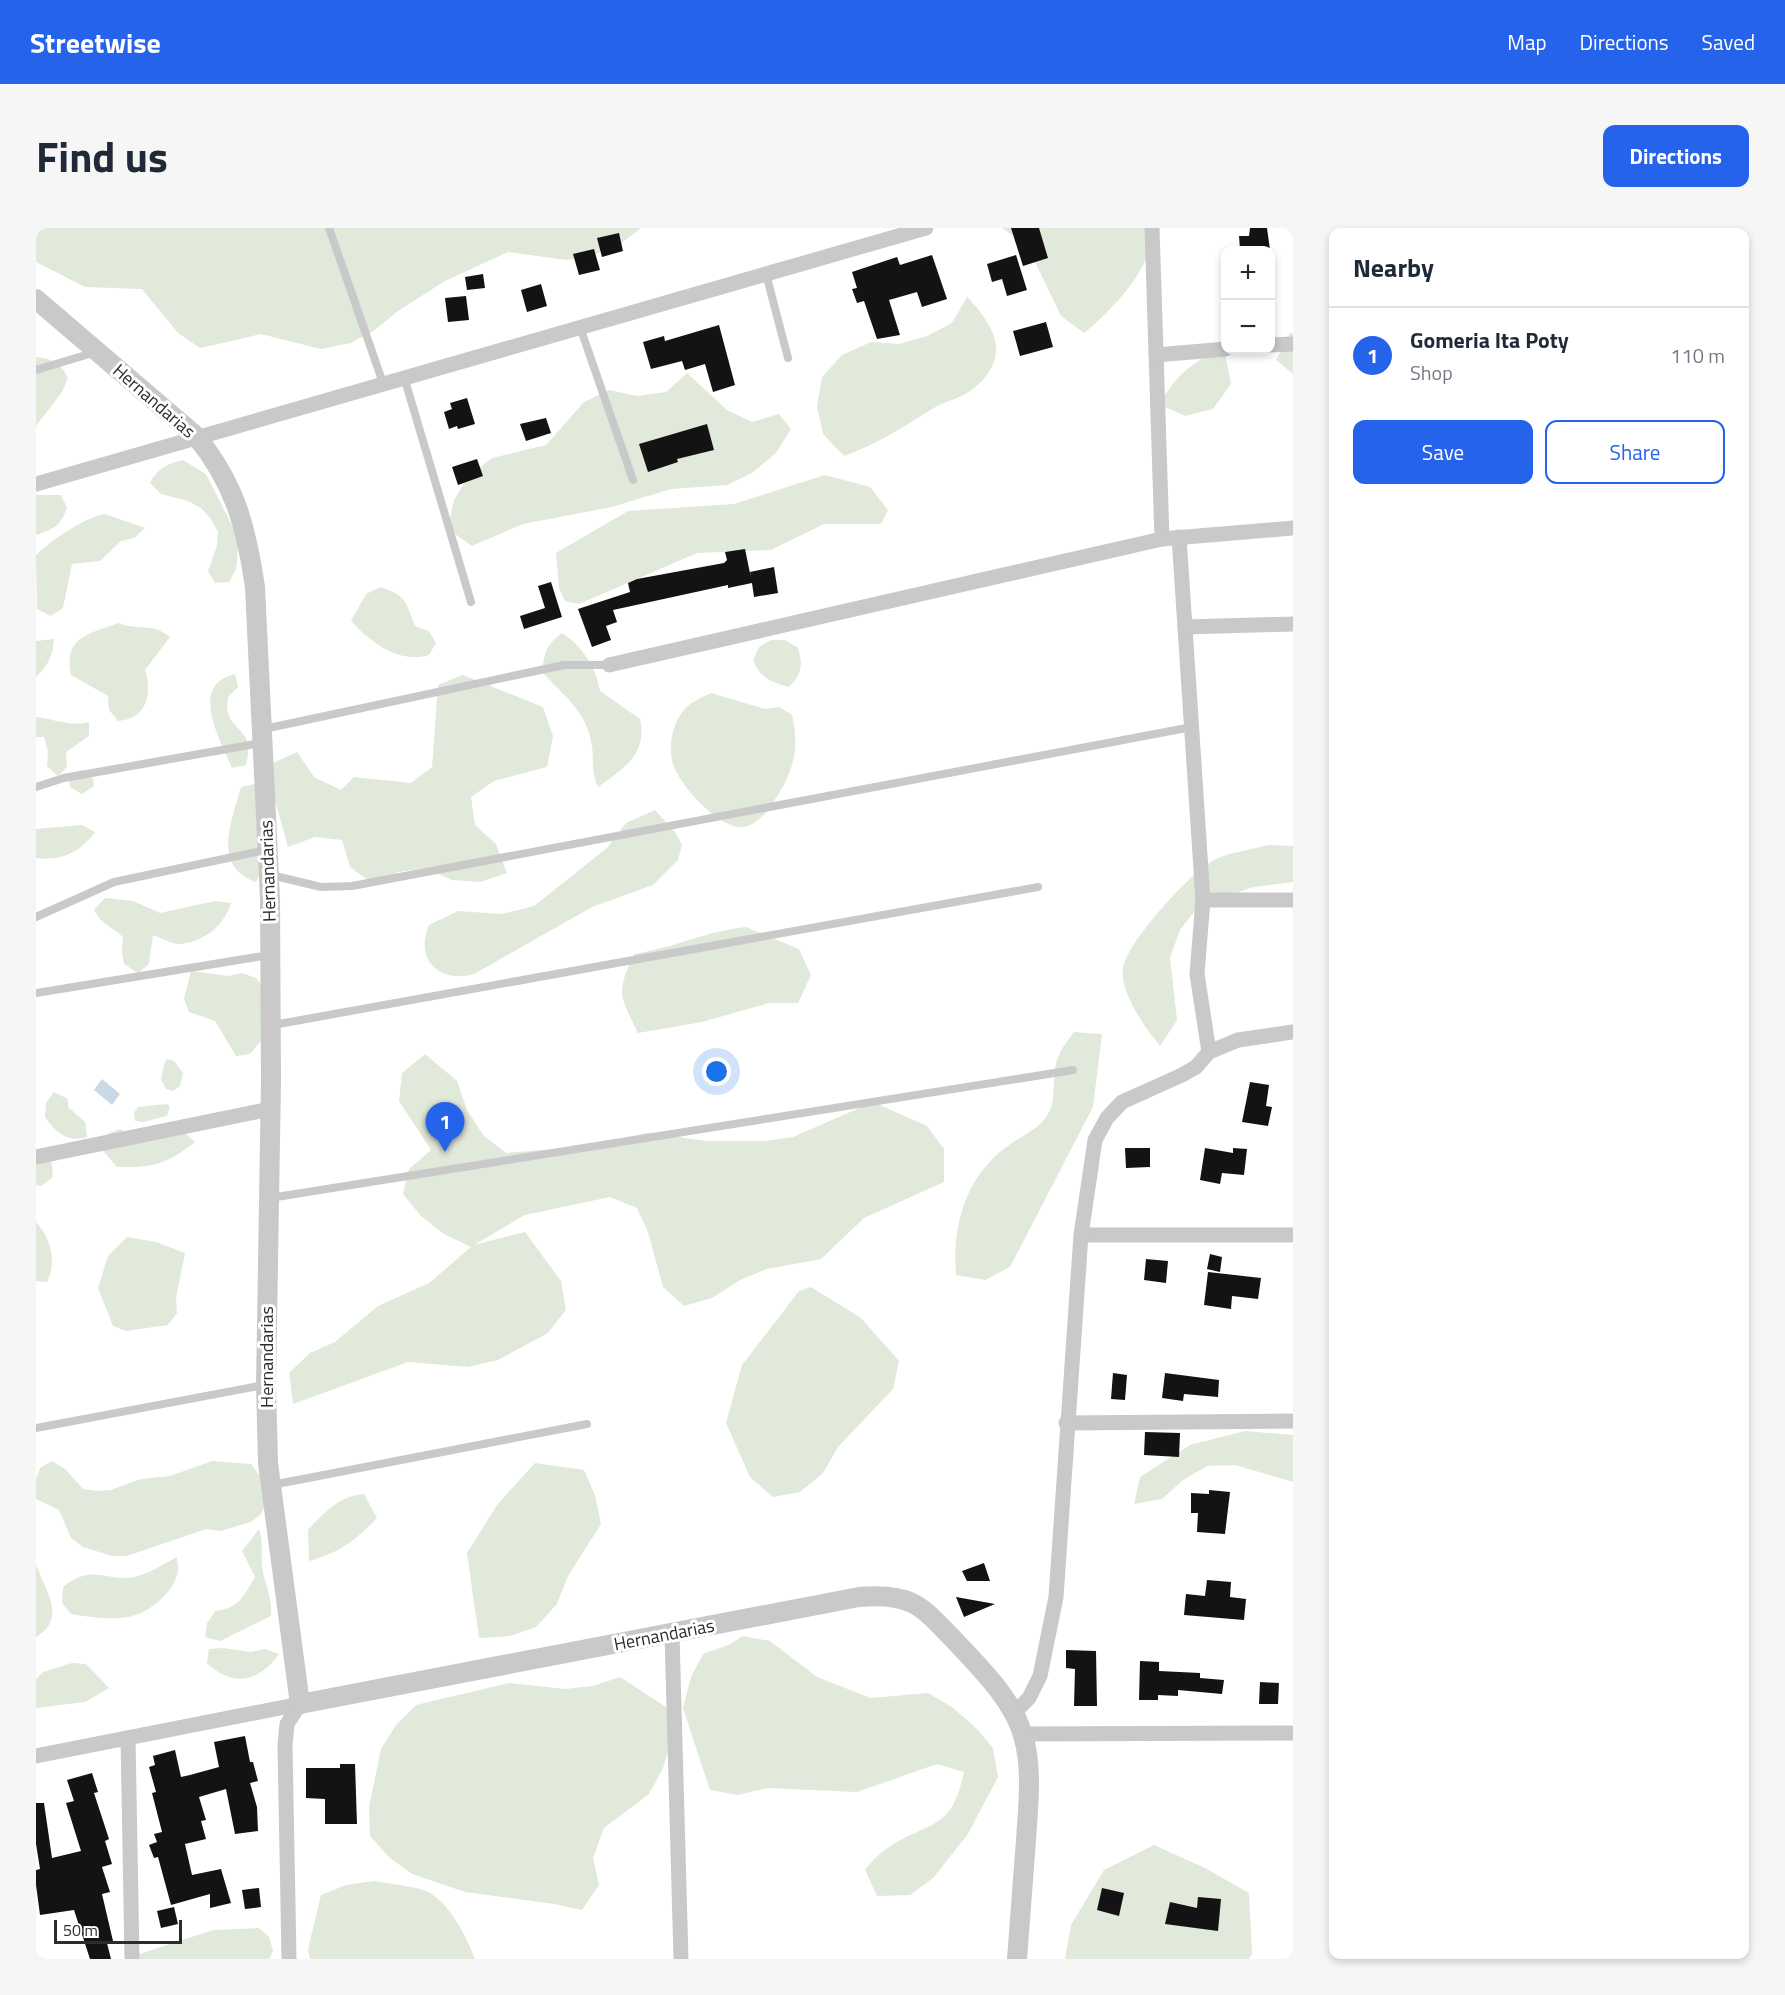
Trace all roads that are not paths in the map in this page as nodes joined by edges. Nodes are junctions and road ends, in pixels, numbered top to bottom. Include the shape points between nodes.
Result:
1 (329, 228) edge
2 (926, 228) edge
3 (1152, 228) edge
4 (766, 274) junction
5 (36, 299) edge
6 (580, 327) junction
7 (1293, 344) edge
8 (1275, 345) edge
9 (1221, 349) edge
10 (98, 352) junction
11 (1156, 355) junction
12 (788, 358) dead end
13 (36, 370) edge
14 (404, 377) junction
15 (383, 383) junction
16 (196, 436) junction
17 (633, 480) dead end
18 (36, 484) edge
19 (1293, 528) edge
20 (1179, 537) junction
21 (1162, 538) junction
22 (471, 602) dead end
23 (1293, 624) edge
24 (1185, 627) junction
25 (609, 665) joint
26 (1192, 727) junction
27 (262, 736) junction
28 (36, 787) edge
29 (267, 849) junction
30 (268, 874) junction
31 (1038, 887) dead end
32 (1203, 900) junction
33 (1293, 900) edge
34 (36, 917) edge
35 (270, 955) junction
36 (36, 993) edge
37 (271, 1025) junction
38 (1293, 1032) edge
39 (1209, 1052) junction
40 (1073, 1070) dead end
41 (270, 1109) junction
42 (36, 1157) edge
43 (268, 1198) junction
44 (1081, 1235) junction
45 (1293, 1235) edge
46 (266, 1385) junction
47 (1293, 1421) edge
48 (1066, 1423) junction
49 (587, 1424) dead end
50 (36, 1428) edge
51 (271, 1485) junction
52 (672, 1635) junction
53 (300, 1704) junction
54 (1013, 1714) junction
55 (1293, 1733) edge
56 (1023, 1734) junction
57 (128, 1738) junction
58 (36, 1756) edge
59 (132, 1959) edge
60 (289, 1959) edge
61 (681, 1959) edge
62 (1017, 1959) edge

1 - 15 lane
2 - 4 street
3 - 11 street
4 - 6 street
4 - 12 lane
5 - 10 street, Hernandarias
6 - 14 street
6 - 17 lane
7 - 8 street
9 - 11 street
10 - 13 lane
10 - 16 street, Hernandarias
11 - 21 street
14 - 15 street
14 - 22 lane
15 - 16 street
16 - 18 street
16 - 27 street, Hernandarias via 228,481 248,541 255,587
19 - 20 street
20 - 21 street
20 - 24 street
21 - 25 street
23 - 24 street
24 - 26 street
25 - 27 lane via 564,665
26 - 30 lane via 352,886 321,887
26 - 32 street
27 - 28 lane
27 - 29 street, Hernandarias
29 - 30 street, Hernandarias
29 - 34 lane via 114,882
30 - 35 street, Hernandarias
31 - 37 lane
32 - 33 street
32 - 39 street via 1197,974
35 - 36 lane
35 - 37 street, Hernandarias
37 - 41 street, Hernandarias
38 - 39 street via 1238,1040
39 - 44 street via 1196,1067 1122,1102 1107,1118 1095,1140
40 - 43 lane
41 - 42 street
41 - 43 street, Hernandarias
43 - 46 street, Hernandarias
44 - 45 street
44 - 48 street
46 - 50 lane
46 - 51 street, Hernandarias
47 - 48 street
48 - 54 street via 1056,1597 1040,1676 1029,1698
49 - 51 lane
51 - 53 street, Hernandarias
52 - 53 street, Hernandarias
52 - 54 street, Hernandarias via 860,1597 896,1596 928,1613 990,1679
52 - 61 street
53 - 57 street
53 - 60 street via 287,1724 285,1745
54 - 56 street, Hernandarias
55 - 56 street
56 - 62 street, Hernandarias via 1029,1791
57 - 58 street
57 - 59 street

